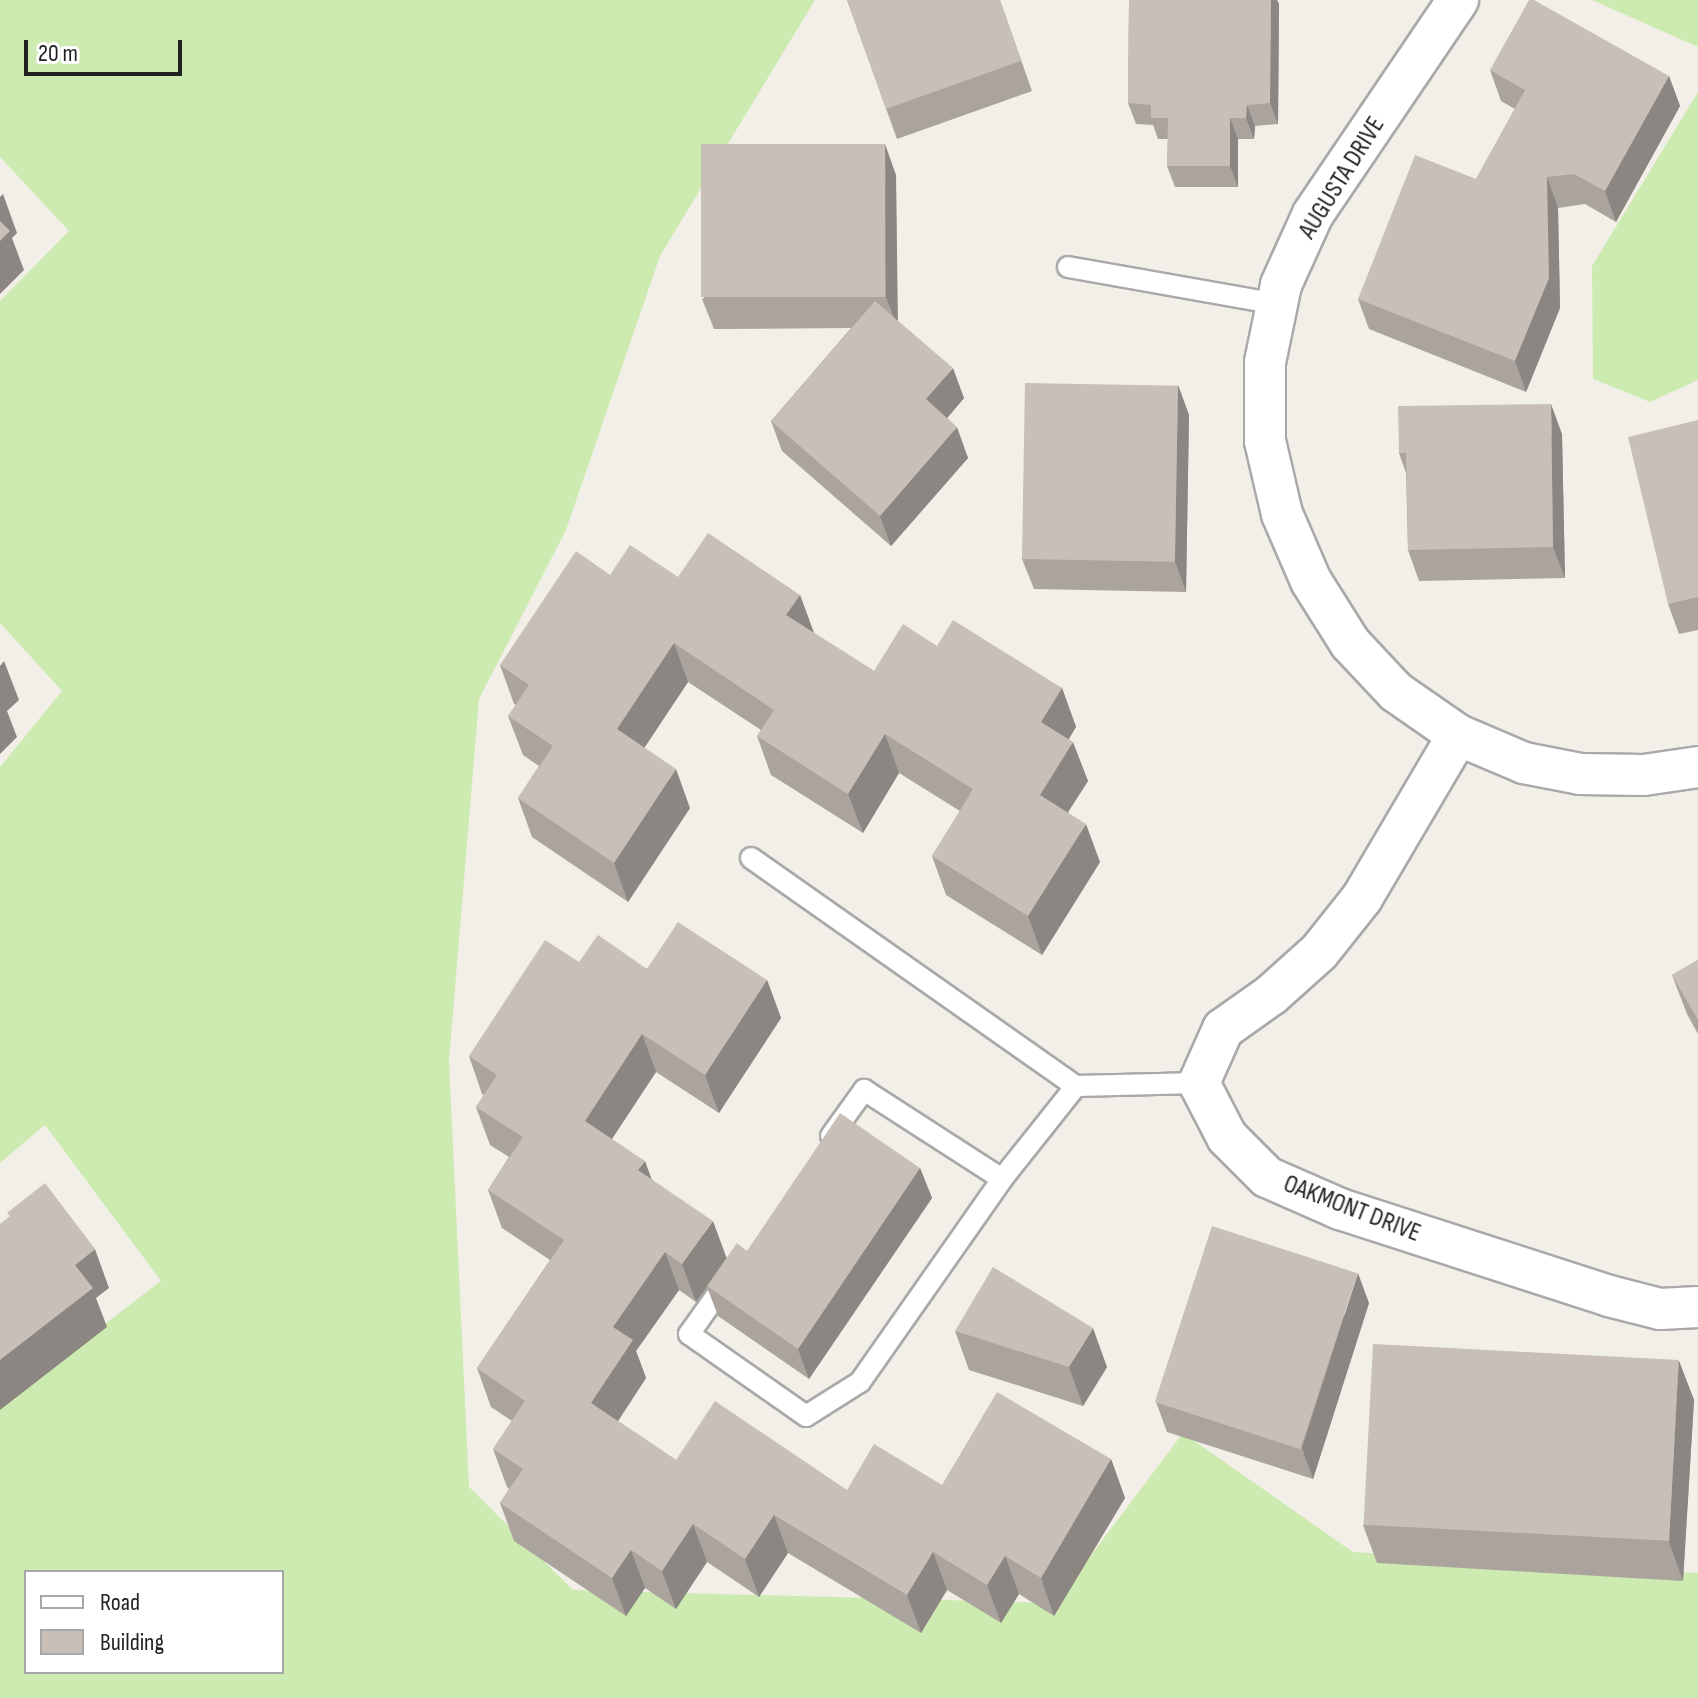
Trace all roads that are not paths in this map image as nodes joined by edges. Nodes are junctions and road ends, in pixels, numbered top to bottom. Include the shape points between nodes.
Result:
1 (1458, 0) edge
2 (1068, 267) dead end
3 (1277, 304) junction
4 (1458, 735) junction
5 (1698, 767) edge
6 (751, 858) dead end
7 (1199, 1083) junction
8 (1076, 1086) junction
9 (818, 1154) edge
10 (1002, 1179) junction
11 (735, 1269) edge
12 (1698, 1307) edge

1 - 3 street, AUGUSTA DRIVE via 1313,214
2 - 3 lane
3 - 4 street, AUGUSTA DRIVE via 1265,362 1265,441 1282,514 1311,581 1350,643 1396,692
4 - 5 street, AUGUSTA DRIVE via 1524,763 1580,774 1644,775
4 - 7 street via 1362,898 1319,952 1223,1029
6 - 8 lane
7 - 8 lane
7 - 12 street, OAKMONT DRIVE via 1227,1137 1267,1177 1340,1209 1609,1296 1660,1309
8 - 10 lane
9 - 10 lane via 864,1090
10 - 11 lane via 860,1382 806,1416 689,1334

